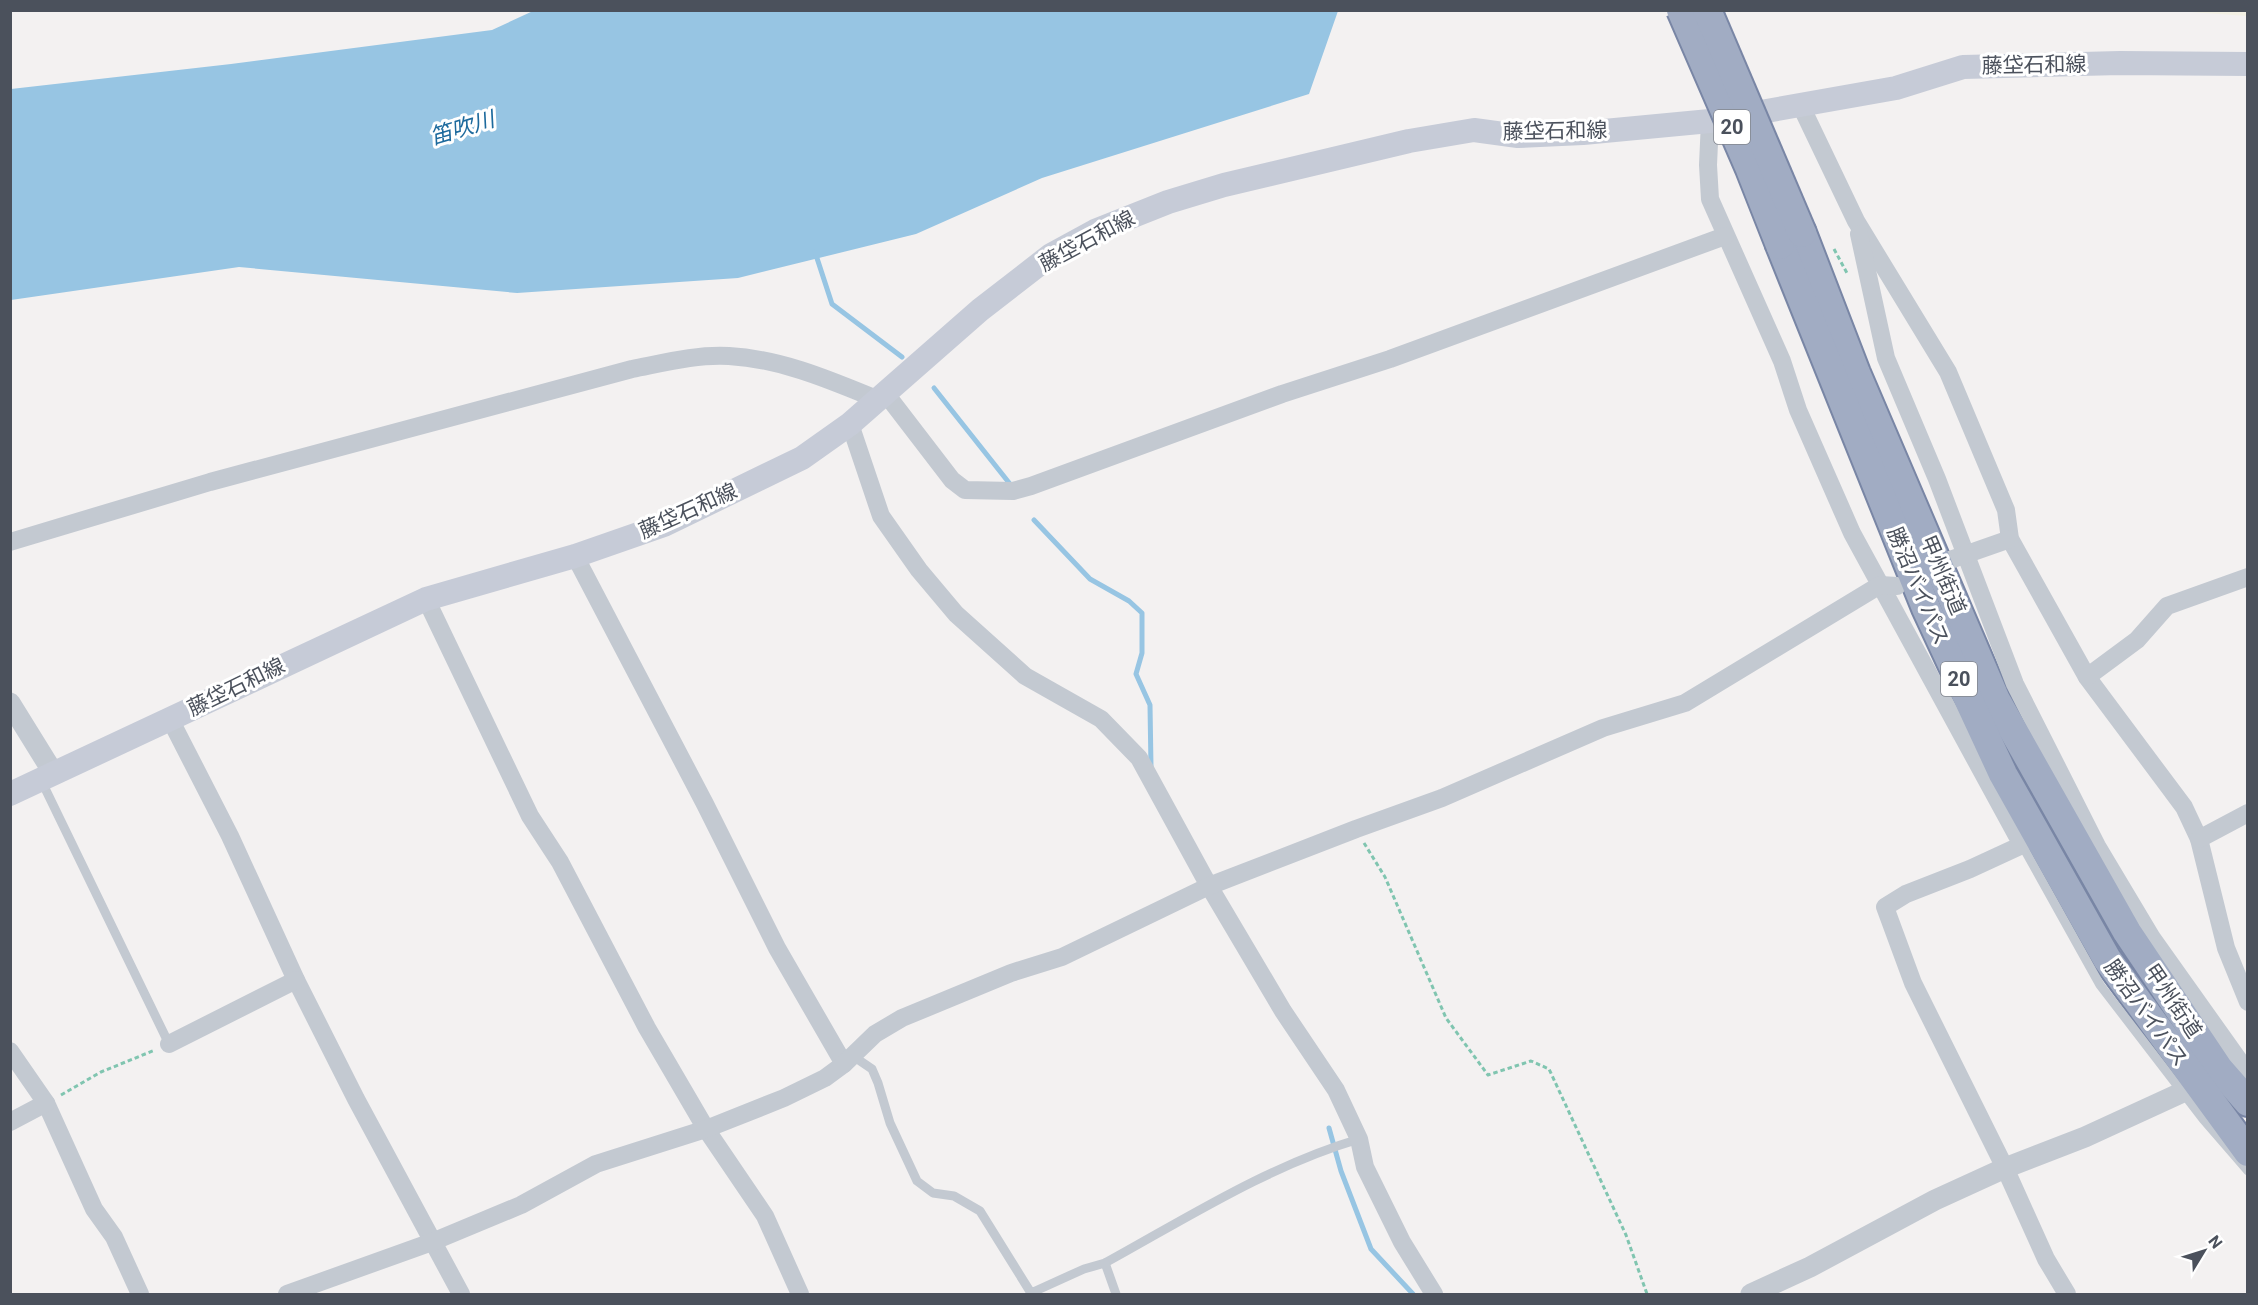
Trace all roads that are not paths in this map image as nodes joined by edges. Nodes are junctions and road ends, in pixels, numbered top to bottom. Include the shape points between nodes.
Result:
1 (1681, 10) edge
2 (1707, 10) edge
3 (2247, 64) edge
4 (1801, 106) junction
5 (1710, 121) junction
6 (1856, 221) junction
7 (1725, 236) junction
8 (1791, 239) junction
9 (884, 395) junction
10 (850, 424) junction
11 (2010, 539) junction
12 (10, 542) edge
13 (575, 556) junction
14 (1958, 557) junction
15 (2247, 576) edge
16 (1889, 585) junction
17 (426, 599) junction
18 (2087, 677) junction
19 (10, 703) edge
20 (170, 719) junction
21 (48, 777) junction
22 (10, 794) edge
23 (2247, 813) edge
24 (2199, 838) junction
25 (2022, 845) junction
26 (1209, 886) junction
27 (296, 980) junction
28 (2247, 1002) edge
29 (169, 1044) joint
30 (10, 1051) edge
31 (849, 1060) junction
32 (2222, 1073) edge
33 (2247, 1102) edge
34 (46, 1103) junction
35 (10, 1122) edge
36 (706, 1129) junction
37 (1351, 1141) junction
38 (2247, 1152) edge
39 (2005, 1168) junction
40 (2247, 1171) edge
41 (432, 1242) junction
42 (1105, 1263) junction
43 (140, 1294) edge
44 (287, 1294) edge
45 (461, 1294) edge
46 (800, 1294) edge
47 (1116, 1294) edge
48 (1434, 1294) edge
49 (1751, 1294) edge
50 (2067, 1294) edge

1 - 8 highway, 20, bridge via 1745,158
2 - 8 highway, 甲州街道 / 20, bridge
3 - 4 main road, 藤垈石和線 via 1963,67 1896,88
4 - 5 main road, 藤垈石和線
4 - 6 street
5 - 7 street via 1710,199
5 - 9 main road, 藤垈石和線 via 1518,136 1474,130 1409,141 1224,185 1136,213 1051,255 980,310
6 - 11 street via 1948,372 2006,510
6 - 14 street via 1886,358
7 - 9 street via 1013,491 965,490 952,480
7 - 16 street via 1782,361 1798,410 1852,533
8 - 32 highway, 甲州街道 / 20 via 1856,373 1996,700 2127,932
9 - 10 main road, 藤垈石和線
9 - 12 street via 779,363 727,356 686,359 633,369 210,482
10 - 13 main road, 藤垈石和線 via 802,458 664,525
10 - 26 street via 881,516 919,570 956,614 1025,676 1101,719 1139,758
11 - 14 street
11 - 18 street
13 - 17 main road, 藤垈石和線
13 - 31 street via 777,948
14 - 32 street via 2015,684 2097,846 2152,938
15 - 18 street via 2167,606 2137,640
16 - 25 street
16 - 26 street via 1685,703 1603,728 1442,798
17 - 20 main road, 藤垈石和線
17 - 36 street via 530,816 560,862 646,1028
18 - 24 street via 2184,807
19 - 21 street
20 - 21 main road, 藤垈石和線
20 - 27 street via 230,836
21 - 22 main road, 藤垈石和線
21 - 29 lane
23 - 24 street
24 - 28 street via 2226,948
25 - 32 lane via 2100,984
25 - 39 street via 1906,894 1885,907 1913,984
26 - 31 street via 1062,957 1011,973 902,1018 875,1034
26 - 37 street via 1283,1011 1336,1090
27 - 29 street
27 - 41 street
30 - 34 street
31 - 36 street via 814,1083
31 - 42 lane via 872,1069 890,1123 917,1180 933,1193 954,1196 980,1211 1031,1293
32 - 33 highway, 甲州街道 / 20
32 - 38 highway, 勝沼バイパス / 20
32 - 39 street via 2085,1137
32 - 40 lane
34 - 35 street
34 - 43 street via 94,1209 114,1237
36 - 41 street via 596,1164 521,1204
36 - 46 street via 765,1216
37 - 42 lane via 1246,1186
37 - 48 street via 1402,1242
39 - 49 street
39 - 50 street via 2046,1259
41 - 44 street
41 - 45 street
42 - 47 lane

